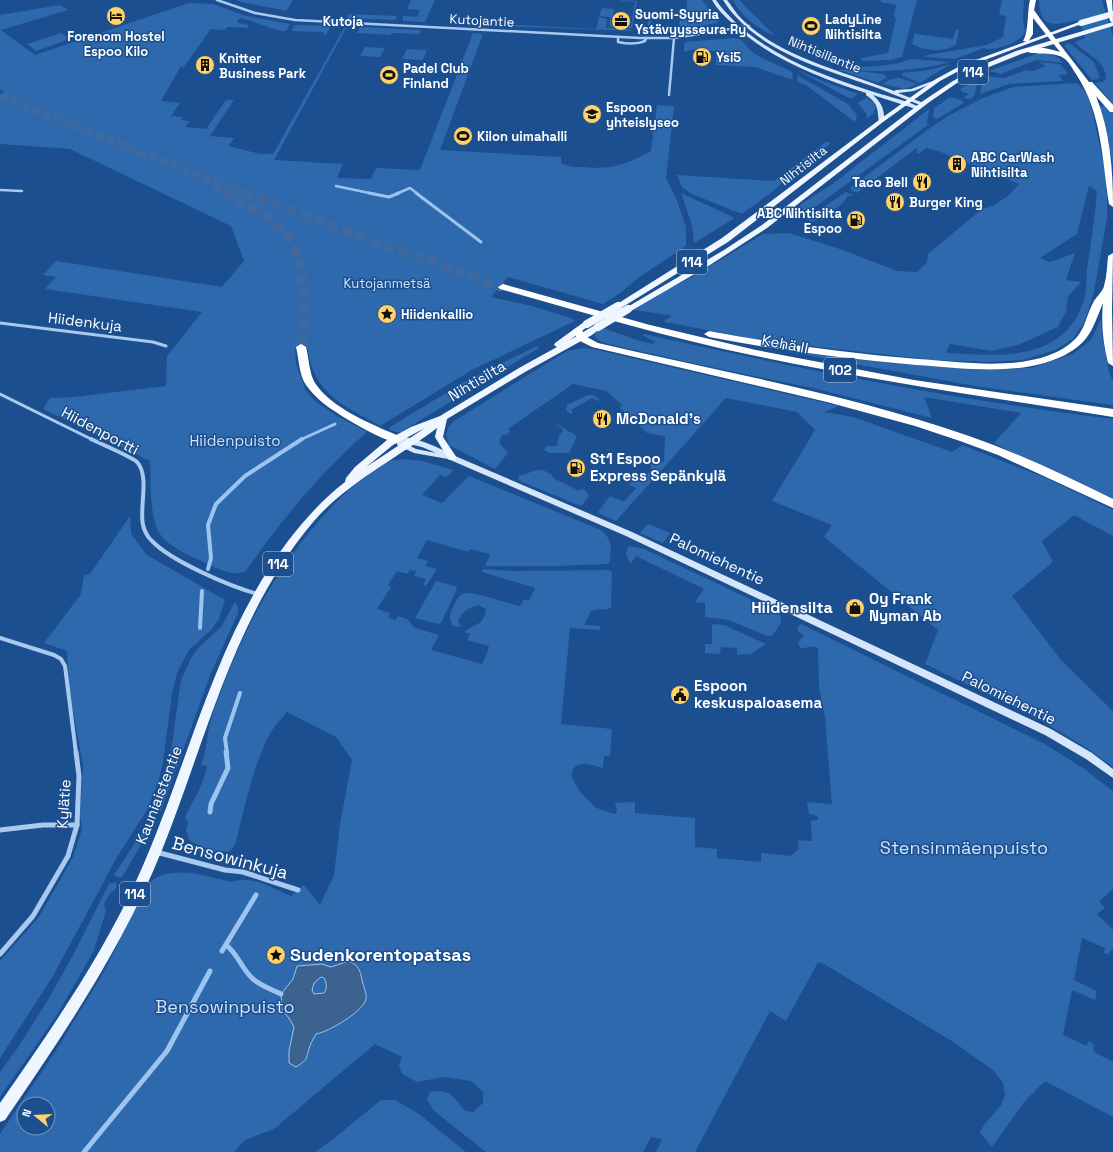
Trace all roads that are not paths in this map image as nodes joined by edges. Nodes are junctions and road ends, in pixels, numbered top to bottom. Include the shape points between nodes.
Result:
1 (217, 0) edge
2 (714, 0) edge
3 (725, 0) edge
4 (1033, 0) edge
5 (1109, 0) edge
6 (1032, 11) junction
7 (1113, 14) edge
8 (1113, 21) edge
9 (1113, 24) edge
10 (749, 26) junction
11 (738, 28) junction
12 (1048, 33) junction
13 (618, 37) junction
14 (646, 38) junction
15 (674, 38) junction
16 (1026, 41) junction
17 (1055, 41) junction
18 (1028, 50) junction
19 (1068, 58) junction
20 (1082, 78) junction
21 (938, 80) junction
22 (861, 89) junction
23 (886, 89) junction
24 (669, 95) dead end
25 (910, 99) junction
26 (904, 104) junction
27 (920, 106) junction
28 (1113, 110) edge
29 (881, 121) junction
30 (0, 190) edge
31 (22, 190) dead end
32 (1113, 204) edge
33 (1113, 256) edge
34 (503, 287) tunnel mouth
35 (1108, 288) junction
36 (573, 307) junction
37 (0, 322) edge
38 (582, 331) junction
39 (166, 346) dead end
40 (301, 347) tunnel mouth
41 (1113, 363) edge
42 (0, 394) edge
43 (1112, 413) edge
44 (444, 418) junction
45 (395, 439) junction
46 (413, 440) junction
47 (404, 447) junction
48 (452, 458) junction
49 (343, 488) junction
50 (1113, 504) edge
51 (258, 594) junction
52 (0, 638) edge
53 (1113, 774) edge
54 (77, 825) junction
55 (0, 830) edge
56 (155, 852) junction
57 (298, 890) dead end
58 (0, 954) edge
59 (0, 1115) edge

1 - 13 street, Kutojantie via 256,14 295,20
2 - 11 street, Nihtisillantie
3 - 10 street, Nihtisillantie
4 - 6 highway
5 - 8 highway
6 - 12 highway
6 - 16 highway via 1030,36
7 - 12 main road, Nihtisilta, bridge
9 - 17 main road, Nihtisilta
10 - 11 street, Kutojantie
10 - 23 street, Nihtisillantie via 768,40 806,60
11 - 15 street, Kutojantie
11 - 22 street, Nihtisillantie via 782,58
12 - 16 main road, Nihtisilta / 114
12 - 17 highway
13 - 14 street, Kutojantie
13 - 14 street via 618,42 624,43 642,43
14 - 15 street, Kutojantie
15 - 24 street
16 - 21 main road, Nihtisilta / 114 via 964,66
17 - 18 main road, Nihtisilta / 114
17 - 19 highway
18 - 19 highway via 1050,51
18 - 27 main road, Nihtisilta / 114 via 966,76
19 - 20 highway
20 - 28 highway
20 - 32 highway via 1091,93 1098,116
21 - 23 street, Nihtisillantie via 927,82 912,91
21 - 25 main road, Nihtisilta / 114
22 - 26 street, Nihtisillantie
22 - 29 street, Nihtisillantie via 876,100 881,108
23 - 25 street, Nihtisillantie
25 - 26 main road, Nihtisilta / 114
25 - 27 street, Nihtisillantie
26 - 27 street, Nihtisillantie
26 - 29 main road, Nihtisilta / 114
27 - 38 main road, Nihtisilta / 114, bridge via 781,215 735,246 598,327
29 - 38 main road, Nihtisilta / 114, bridge via 726,240
30 - 31 street
33 - 35 highway
34 - 36 highway, Kehä II / 102
35 - 36 highway via 1098,301 1087,331 1066,350 1037,361 993,365 889,360 774,346
35 - 41 highway via 1107,333
36 - 43 highway, Kehä II / 102 via 648,328 800,362 914,383
37 - 39 street, Hiidenkuja via 153,342
38 - 44 main road, Nihtisilta / 114
38 - 50 highway via 595,345 870,409 964,439 1035,466
40 - 45 highway via 310,383 320,396 342,411
42 - 51 street, Hiidenportti via 137,462 142,473 143,525 150,540 185,563 239,589
44 - 45 main road, Nihtisilta / 114 via 423,424
44 - 46 main road, Nihtisilta / 114
44 - 48 main road via 438,437
45 - 46 street, Palomiehentie
45 - 47 street, Palomiehentie
45 - 49 main road, Kauniaistentie / 114 via 362,464
46 - 47 main road, Kauniaistentie / 114
46 - 48 street, Palomiehentie
47 - 48 street, Palomiehentie
47 - 49 main road, Kauniaistentie / 114
48 - 53 street, Palomiehentie via 629,534 1034,725 1089,756
49 - 51 main road, Kauniaistentie / 114 via 309,521
51 - 56 main road, Kauniaistentie / 114 via 222,670
52 - 54 street, Kylätie via 61,659 65,666 79,776
54 - 55 street via 43,825
54 - 58 street, Kylätie via 68,856 33,916
56 - 57 street, Bensowinkuja via 225,870 243,872
56 - 59 main road, Kauniaistentie / 114 via 120,926 86,986 50,1044

